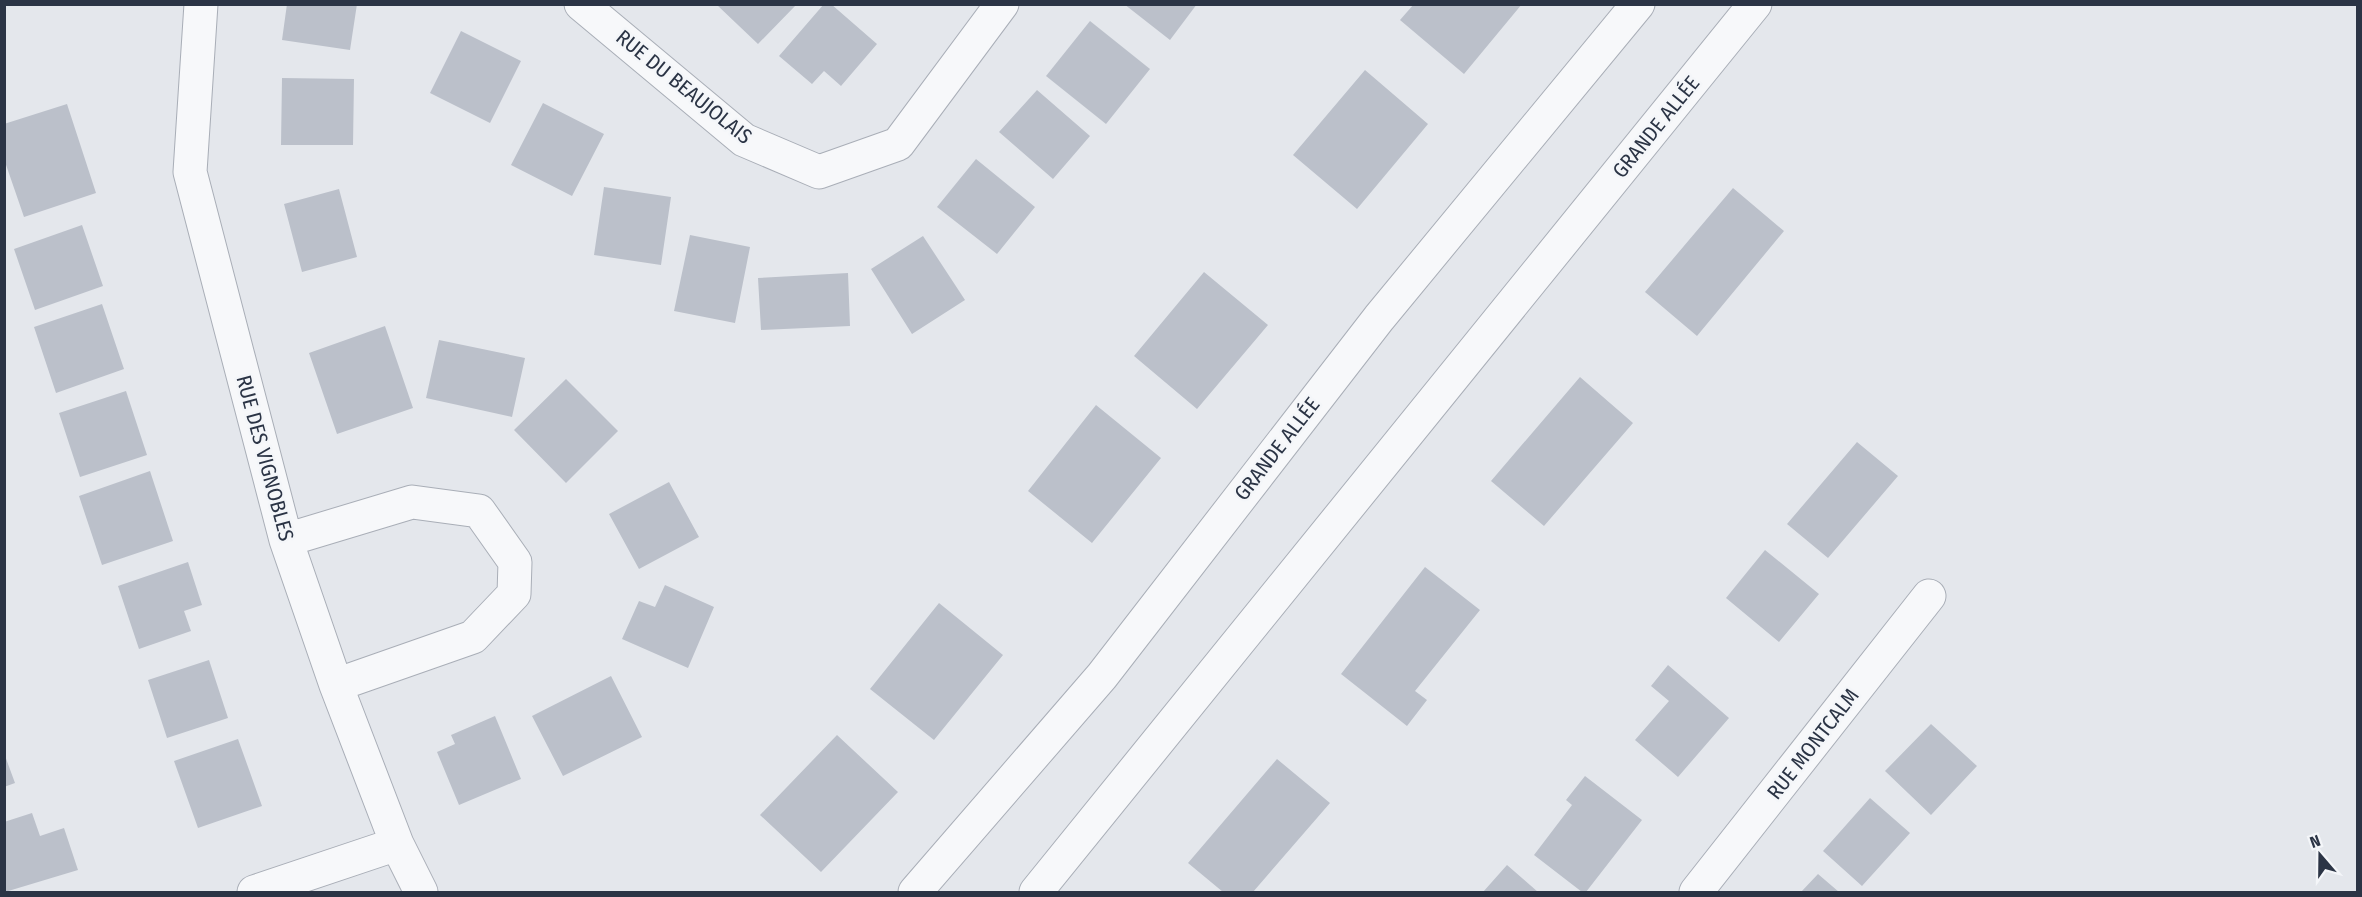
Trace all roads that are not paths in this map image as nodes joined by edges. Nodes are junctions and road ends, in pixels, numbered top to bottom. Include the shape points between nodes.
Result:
1 (201, 4) edge
2 (582, 4) edge
3 (1002, 4) edge
4 (1638, 4) edge
5 (1755, 4) edge
6 (286, 540) junction
7 (1929, 597) dead end
8 (336, 685) junction
9 (397, 844) junction
10 (255, 892) edge
11 (421, 892) edge
12 (915, 892) edge
13 (1036, 892) edge
14 (1696, 892) edge

1 - 6 street, RUE DES VIGNOBLES via 190,172
2 - 3 street, RUE DU BEAUJOLAIS via 744,140 819,172 898,144
4 - 12 street, GRANDE ALLÉE via 1378,318 1102,676
5 - 13 street, GRANDE ALLÉE
6 - 8 street, RUE DES VIGNOBLES
6 - 8 street via 412,502 479,511 515,562 514,594 473,637
7 - 14 street, RUE MONTCALM
8 - 9 street, RUE DES VIGNOBLES
9 - 10 street
9 - 11 street, RUE DES VIGNOBLES

